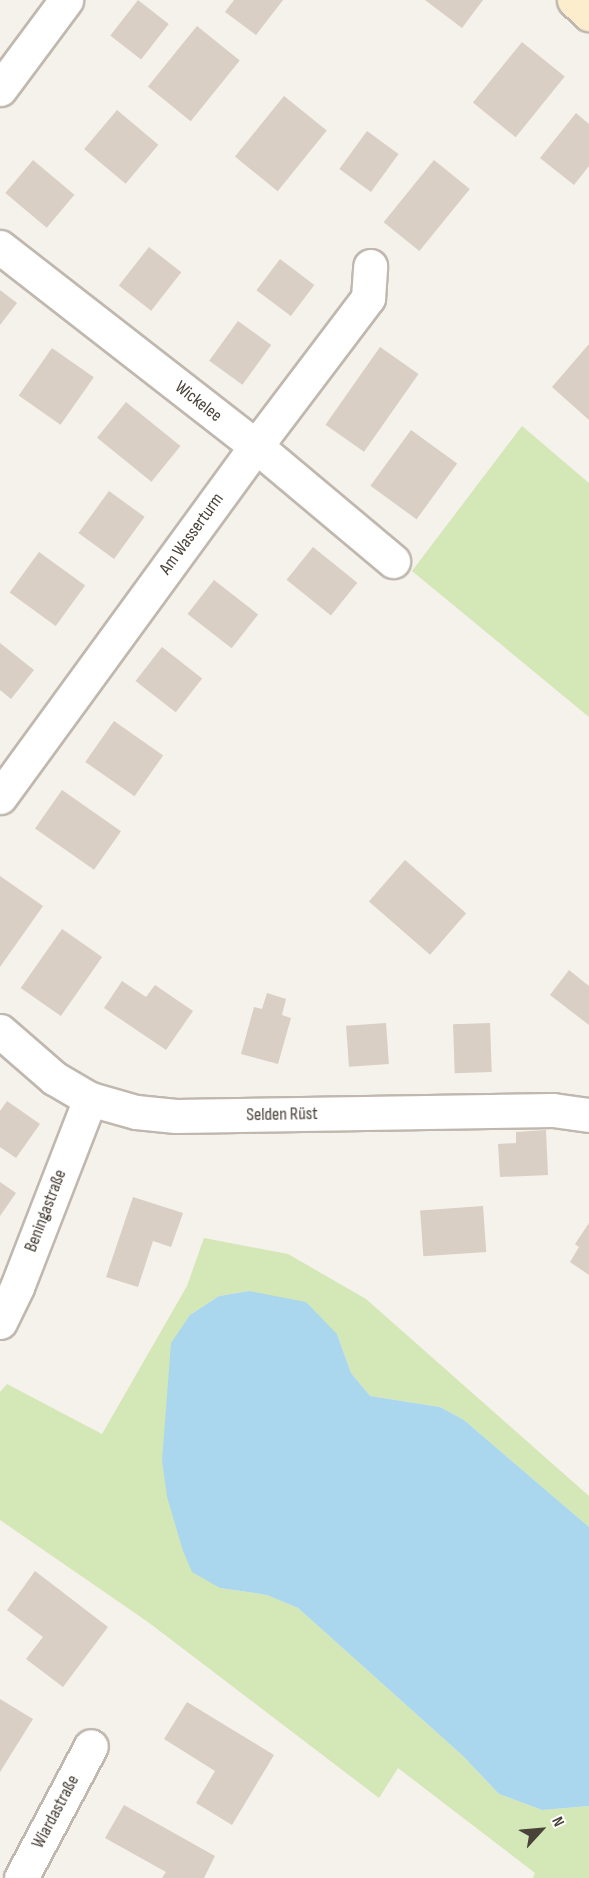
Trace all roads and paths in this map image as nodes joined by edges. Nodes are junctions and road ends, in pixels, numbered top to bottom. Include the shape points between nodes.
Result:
1 (66, 0) edge
2 (574, 0) edge
3 (589, 14) edge
4 (0, 89) edge
5 (0, 247) edge
6 (370, 266) dead end
7 (256, 446) junction
8 (393, 561) dead end
9 (0, 797) edge
10 (0, 1031) edge
11 (90, 1099) junction
12 (589, 1115) edge
13 (0, 1322) edge
14 (91, 1746) dead end
15 (21, 1878) edge

1 - 4 street
2 - 3 main road
5 - 7 street, Wickelee
6 - 7 street, Am Wasserturm via 368,298
7 - 8 street, Wickelee
7 - 9 street, Am Wasserturm
10 - 11 street, Selden Rüst via 54,1078
11 - 12 street, Selden Rüst via 136,1112 176,1116 553,1110
11 - 13 street, Beningastraße
14 - 15 street, Wiardastraße

